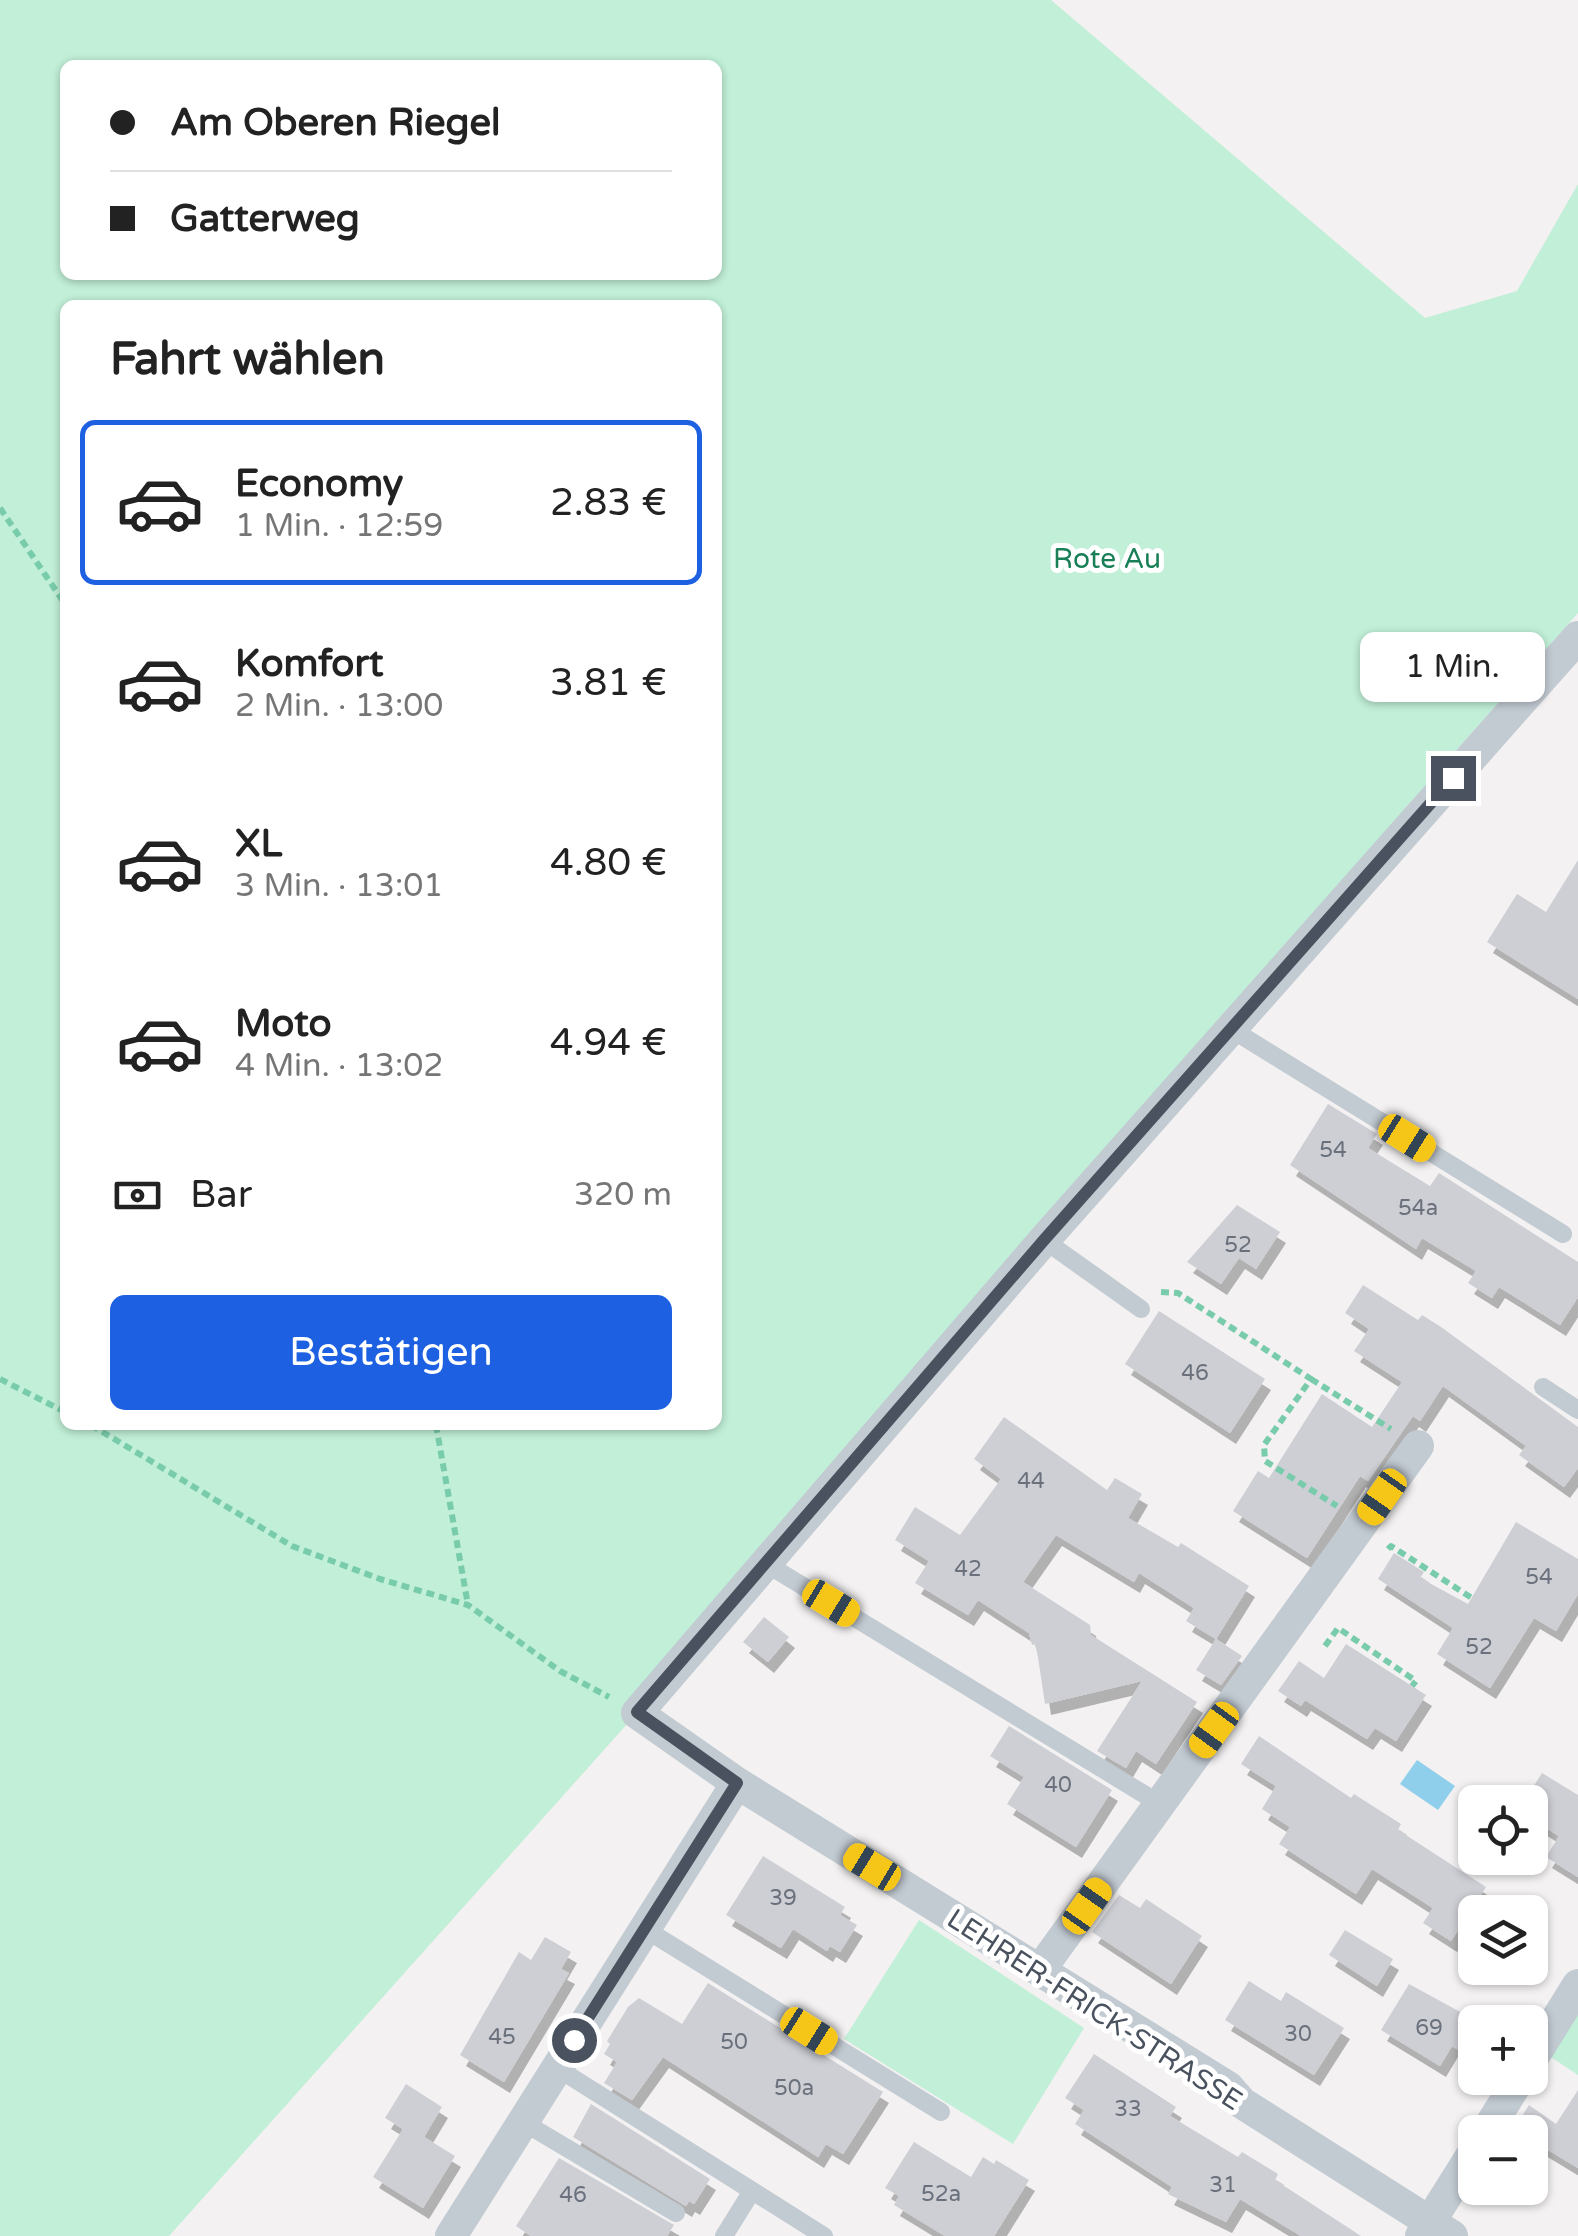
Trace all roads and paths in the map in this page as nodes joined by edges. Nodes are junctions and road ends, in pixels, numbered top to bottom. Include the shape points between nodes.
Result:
1 (0, 508) edge
2 (60, 597) edge
3 (1578, 637) edge
4 (1230, 1029) junction
5 (1563, 1234) dead end
6 (1044, 1240) junction
7 (1141, 1309) joint
8 (1311, 1378) junction
9 (0, 1380) edge
10 (1543, 1387) dead end
11 (60, 1410) edge
12 (1578, 1410) edge
13 (99, 1430) edge
14 (437, 1430) edge
15 (1418, 1446) joint
16 (1364, 1522) junction
17 (1385, 1554) dead end
18 (766, 1563) junction
19 (1474, 1600) dead end
20 (468, 1605) junction
21 (1325, 1646) dead end
22 (1412, 1686) dead end
23 (637, 1712) junction
24 (737, 1783) junction
25 (1160, 1804) junction
26 (645, 1929) junction
27 (1040, 1970) junction
28 (1578, 1985) edge
29 (1548, 2033) edge
30 (557, 2068) junction
31 (941, 2112) dead end
32 (523, 2122) junction
33 (1458, 2184) edge
34 (752, 2191) junction
35 (676, 2213) dead end
36 (1434, 2232) edge
37 (452, 2236) edge
38 (724, 2236) edge
39 (824, 2236) edge

1 - 2 path
3 - 4 street
4 - 5 lane
4 - 6 street
6 - 7 lane
6 - 18 street
7 - 8 path via 1151,1292 1178,1293
8 - 15 path
8 - 16 path via 1264,1446 1266,1461
9 - 11 path
10 - 12 lane
13 - 20 path via 292,1546
14 - 20 path
15 - 16 street
16 - 25 street
17 - 19 path via 1390,1546
18 - 23 street
18 - 25 lane
20 - 23 path via 560,1671
21 - 22 path via 1338,1628 1416,1680
23 - 24 street, LEHRER-FRICK-STRASSE
24 - 26 street
24 - 27 street, LEHRER-FRICK-STRASSE
25 - 27 street
26 - 30 street
26 - 31 lane
27 - 36 street, LEHRER-FRICK-STRASSE via 1228,2087 1242,2103
28 - 29 street
30 - 32 street
30 - 34 lane
32 - 35 lane
32 - 37 street
33 - 36 street
34 - 38 lane
34 - 39 lane

